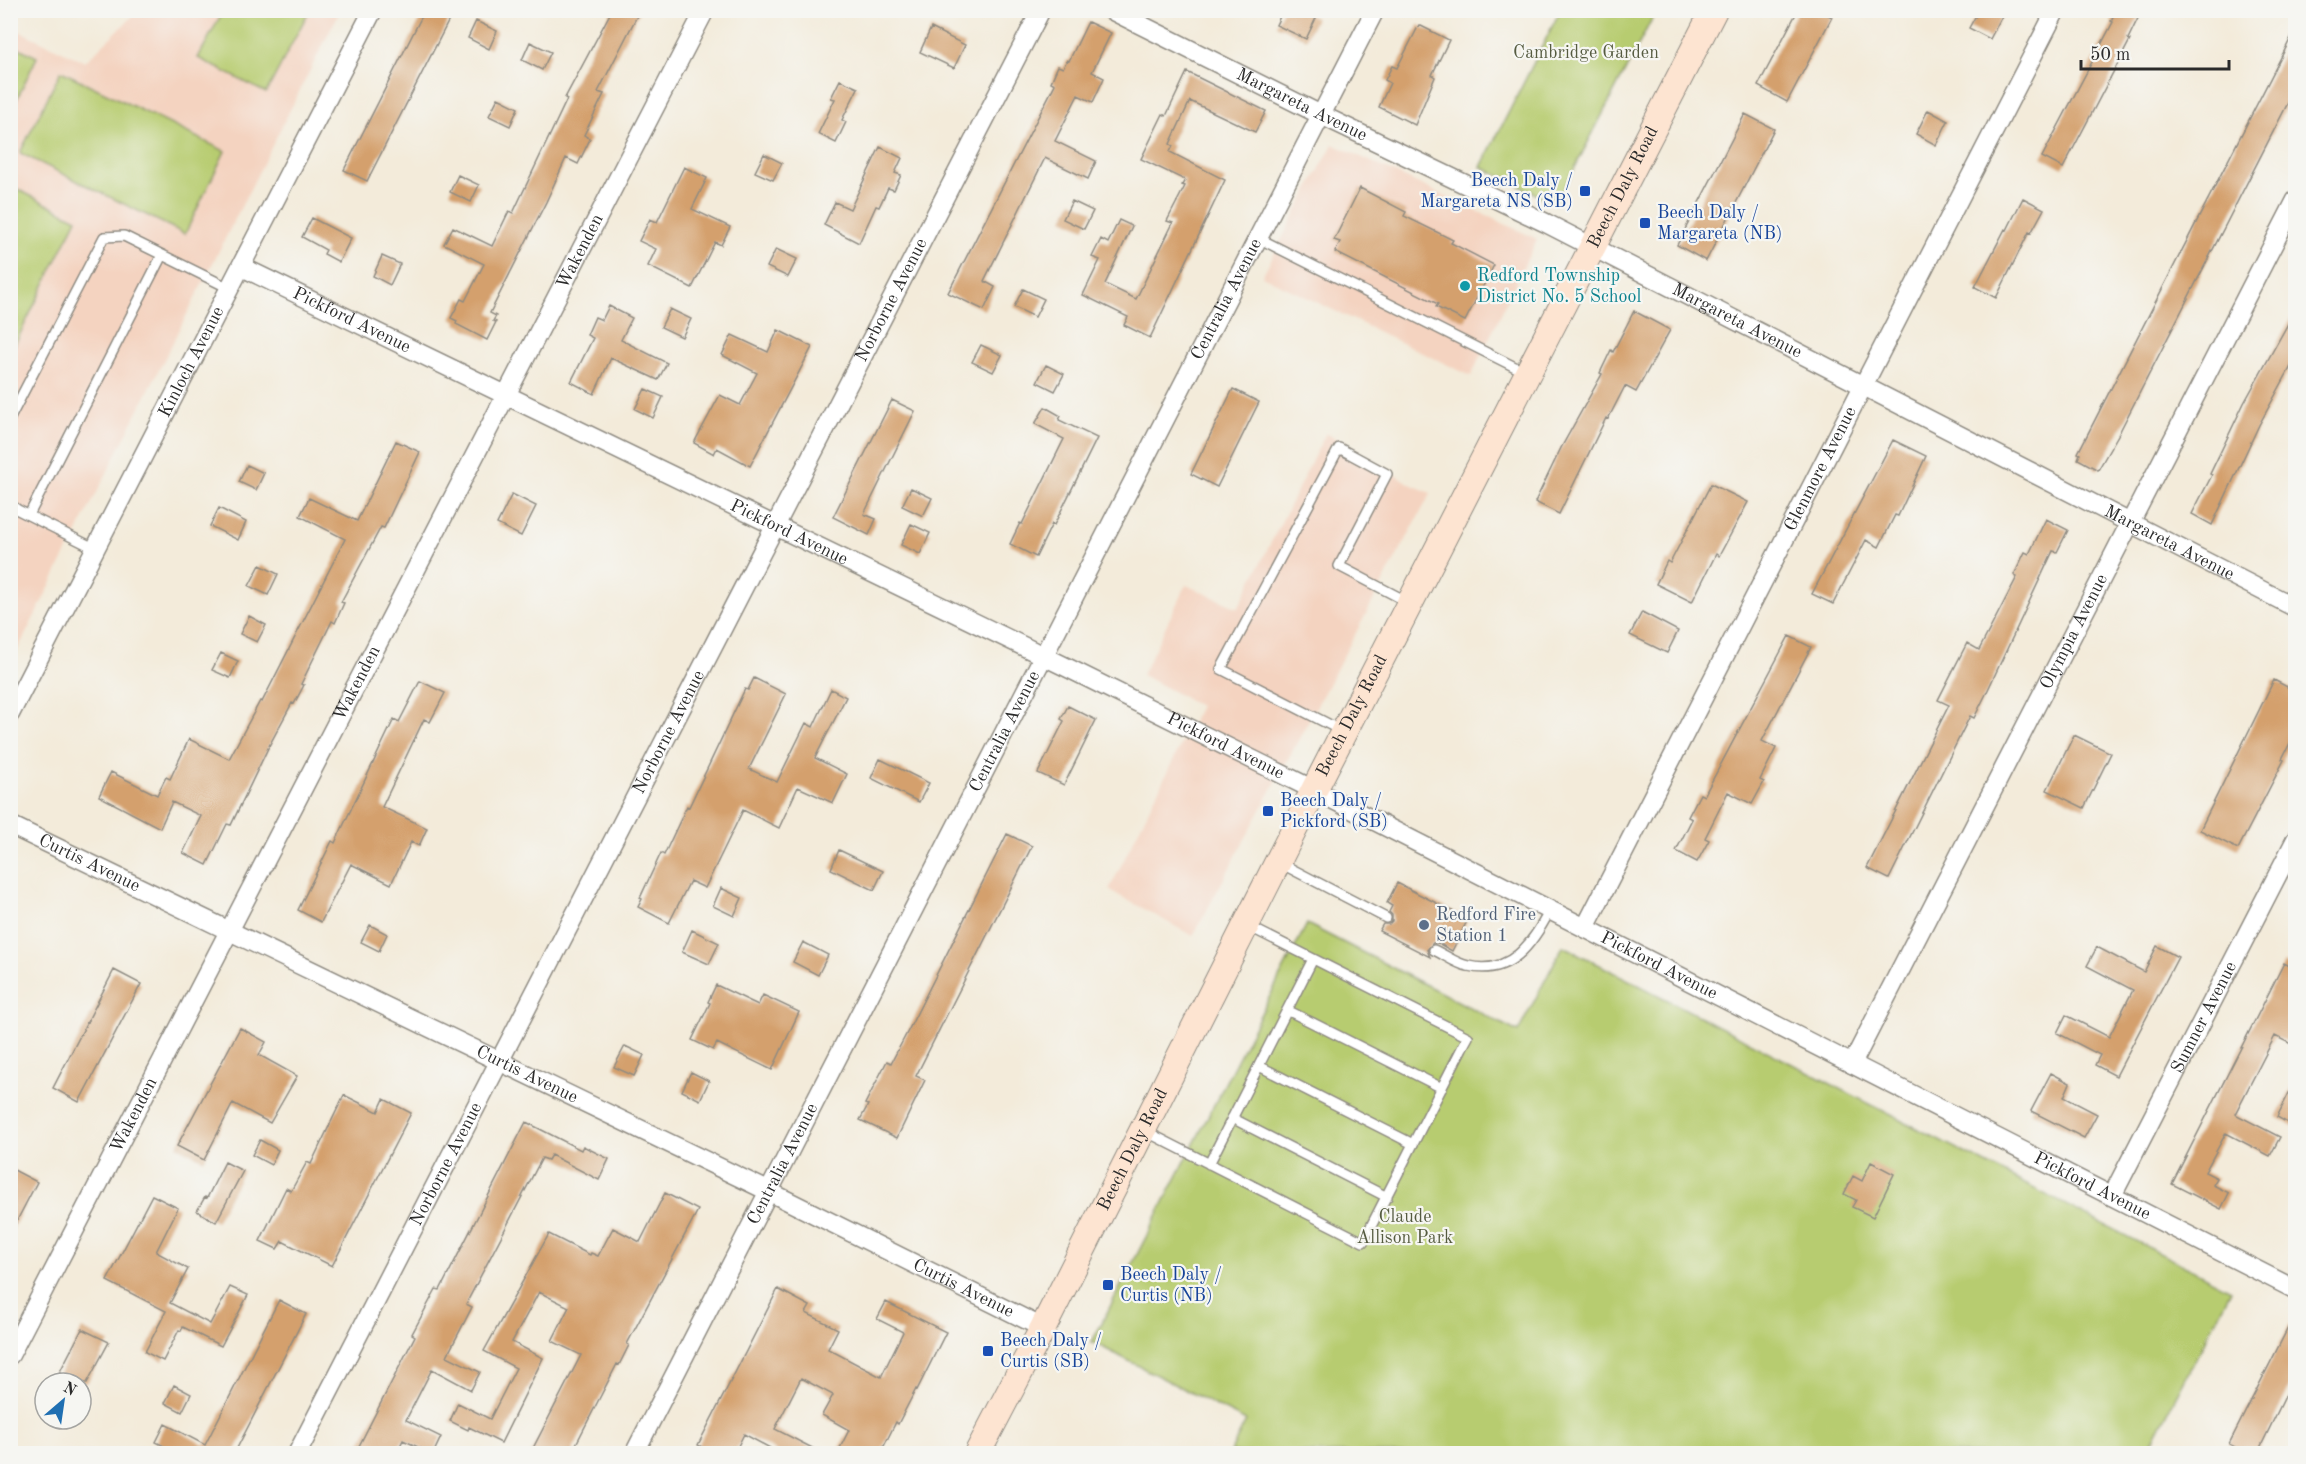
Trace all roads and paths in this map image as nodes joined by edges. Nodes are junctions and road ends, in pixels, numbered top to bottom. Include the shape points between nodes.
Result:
1 (373, 10) edge
2 (705, 10) edge
3 (1041, 10) edge
4 (1111, 10) edge
5 (1375, 10) edge
6 (1714, 10) edge
7 (2056, 10) edge
8 (1321, 115) junction
9 (2295, 200) edge
10 (1258, 238) junction
11 (1592, 248) junction
12 (162, 255) junction
13 (242, 267) junction
14 (231, 289) junction
15 (1528, 373) junction
16 (1863, 387) junction
17 (506, 397) junction
18 (11, 415) edge
19 (10, 504) edge
20 (29, 515) junction
21 (2129, 524) junction
22 (775, 527) junction
23 (96, 549) junction
24 (1410, 603) junction
25 (2295, 609) edge
26 (1043, 656) junction
27 (10, 714) edge
28 (1344, 731) junction
29 (1314, 790) junction
30 (10, 825) edge
31 (2295, 839) edge
32 (1278, 862) junction
33 (1550, 910) junction
34 (1386, 918) dead end
35 (1246, 925) junction
36 (1585, 928) junction
37 (231, 931) junction
38 (1434, 950) dead end
39 (1313, 959) junction
40 (1287, 1010) junction
41 (500, 1062) junction
42 (1852, 1064) junction
43 (1259, 1066) junction
44 (1442, 1088) junction
45 (1232, 1119) junction
46 (1143, 1130) junction
47 (1413, 1144) junction
48 (1209, 1164) junction
49 (768, 1191) junction
50 (2112, 1196) junction
51 (1387, 1197) junction
52 (2295, 1290) edge
53 (1043, 1328) junction
54 (10, 1355) edge
55 (297, 1454) edge
56 (634, 1454) edge
57 (977, 1454) edge

1 - 13 street, Kinloch Avenue
2 - 17 street, Wakenden
3 - 22 street, Norborne Avenue
4 - 8 street, Margareta Avenue
5 - 8 street, Centralia Avenue
6 - 11 main road, Beech Daly Road
7 - 16 street, Glenmore Avenue
8 - 10 street, Centralia Avenue
8 - 11 street, Margareta Avenue
9 - 21 street, Olympia Avenue
10 - 15 lane
10 - 26 street, Centralia Avenue
11 - 15 main road, Beech Daly Road
11 - 16 street, Margareta Avenue
12 - 14 lane
12 - 18 lane via 124,236 104,237
12 - 20 lane
13 - 14 street, Kinloch Avenue
13 - 17 street, Pickford Avenue
14 - 23 street, Kinloch Avenue
15 - 24 main road, Beech Daly Road
16 - 21 street, Margareta Avenue
16 - 36 street, Glenmore Avenue
17 - 22 street, Pickford Avenue
17 - 37 street, Wakenden
19 - 20 lane
20 - 23 lane
21 - 25 street, Margareta Avenue
21 - 42 street, Olympia Avenue
22 - 26 street, Pickford Avenue
22 - 41 street, Norborne Avenue
23 - 27 street, Kinloch Avenue
24 - 28 main road, Beech Daly Road
24 - 28 lane via 1338,566 1387,474 1339,448 1221,669
26 - 29 street, Pickford Avenue
26 - 49 street, Centralia Avenue
28 - 29 main road, Beech Daly Road
29 - 32 main road, Beech Daly Road
29 - 33 street, Pickford Avenue
30 - 37 street, Curtis Avenue
31 - 50 street, Sumner Avenue
32 - 34 lane
32 - 35 main road, Beech Daly Road
33 - 36 street, Pickford Avenue
33 - 38 lane via 1527,949 1510,961 1487,968 1467,966
35 - 39 lane
35 - 46 main road, Beech Daly Road
36 - 42 street, Pickford Avenue
37 - 41 street, Curtis Avenue
37 - 54 street, Wakenden
39 - 40 lane
39 - 44 lane via 1468,1037
40 - 43 lane
40 - 44 lane
41 - 49 street, Curtis Avenue
41 - 55 street, Norborne Avenue
42 - 50 street, Pickford Avenue
43 - 45 lane
43 - 47 lane
44 - 47 lane
45 - 48 lane
45 - 51 lane
46 - 48 lane
46 - 53 main road, Beech Daly Road
47 - 51 lane
48 - 51 lane via 1364,1242
49 - 53 street, Curtis Avenue
49 - 56 street, Centralia Avenue
50 - 52 street, Pickford Avenue
53 - 57 main road, Beech Daly Road

